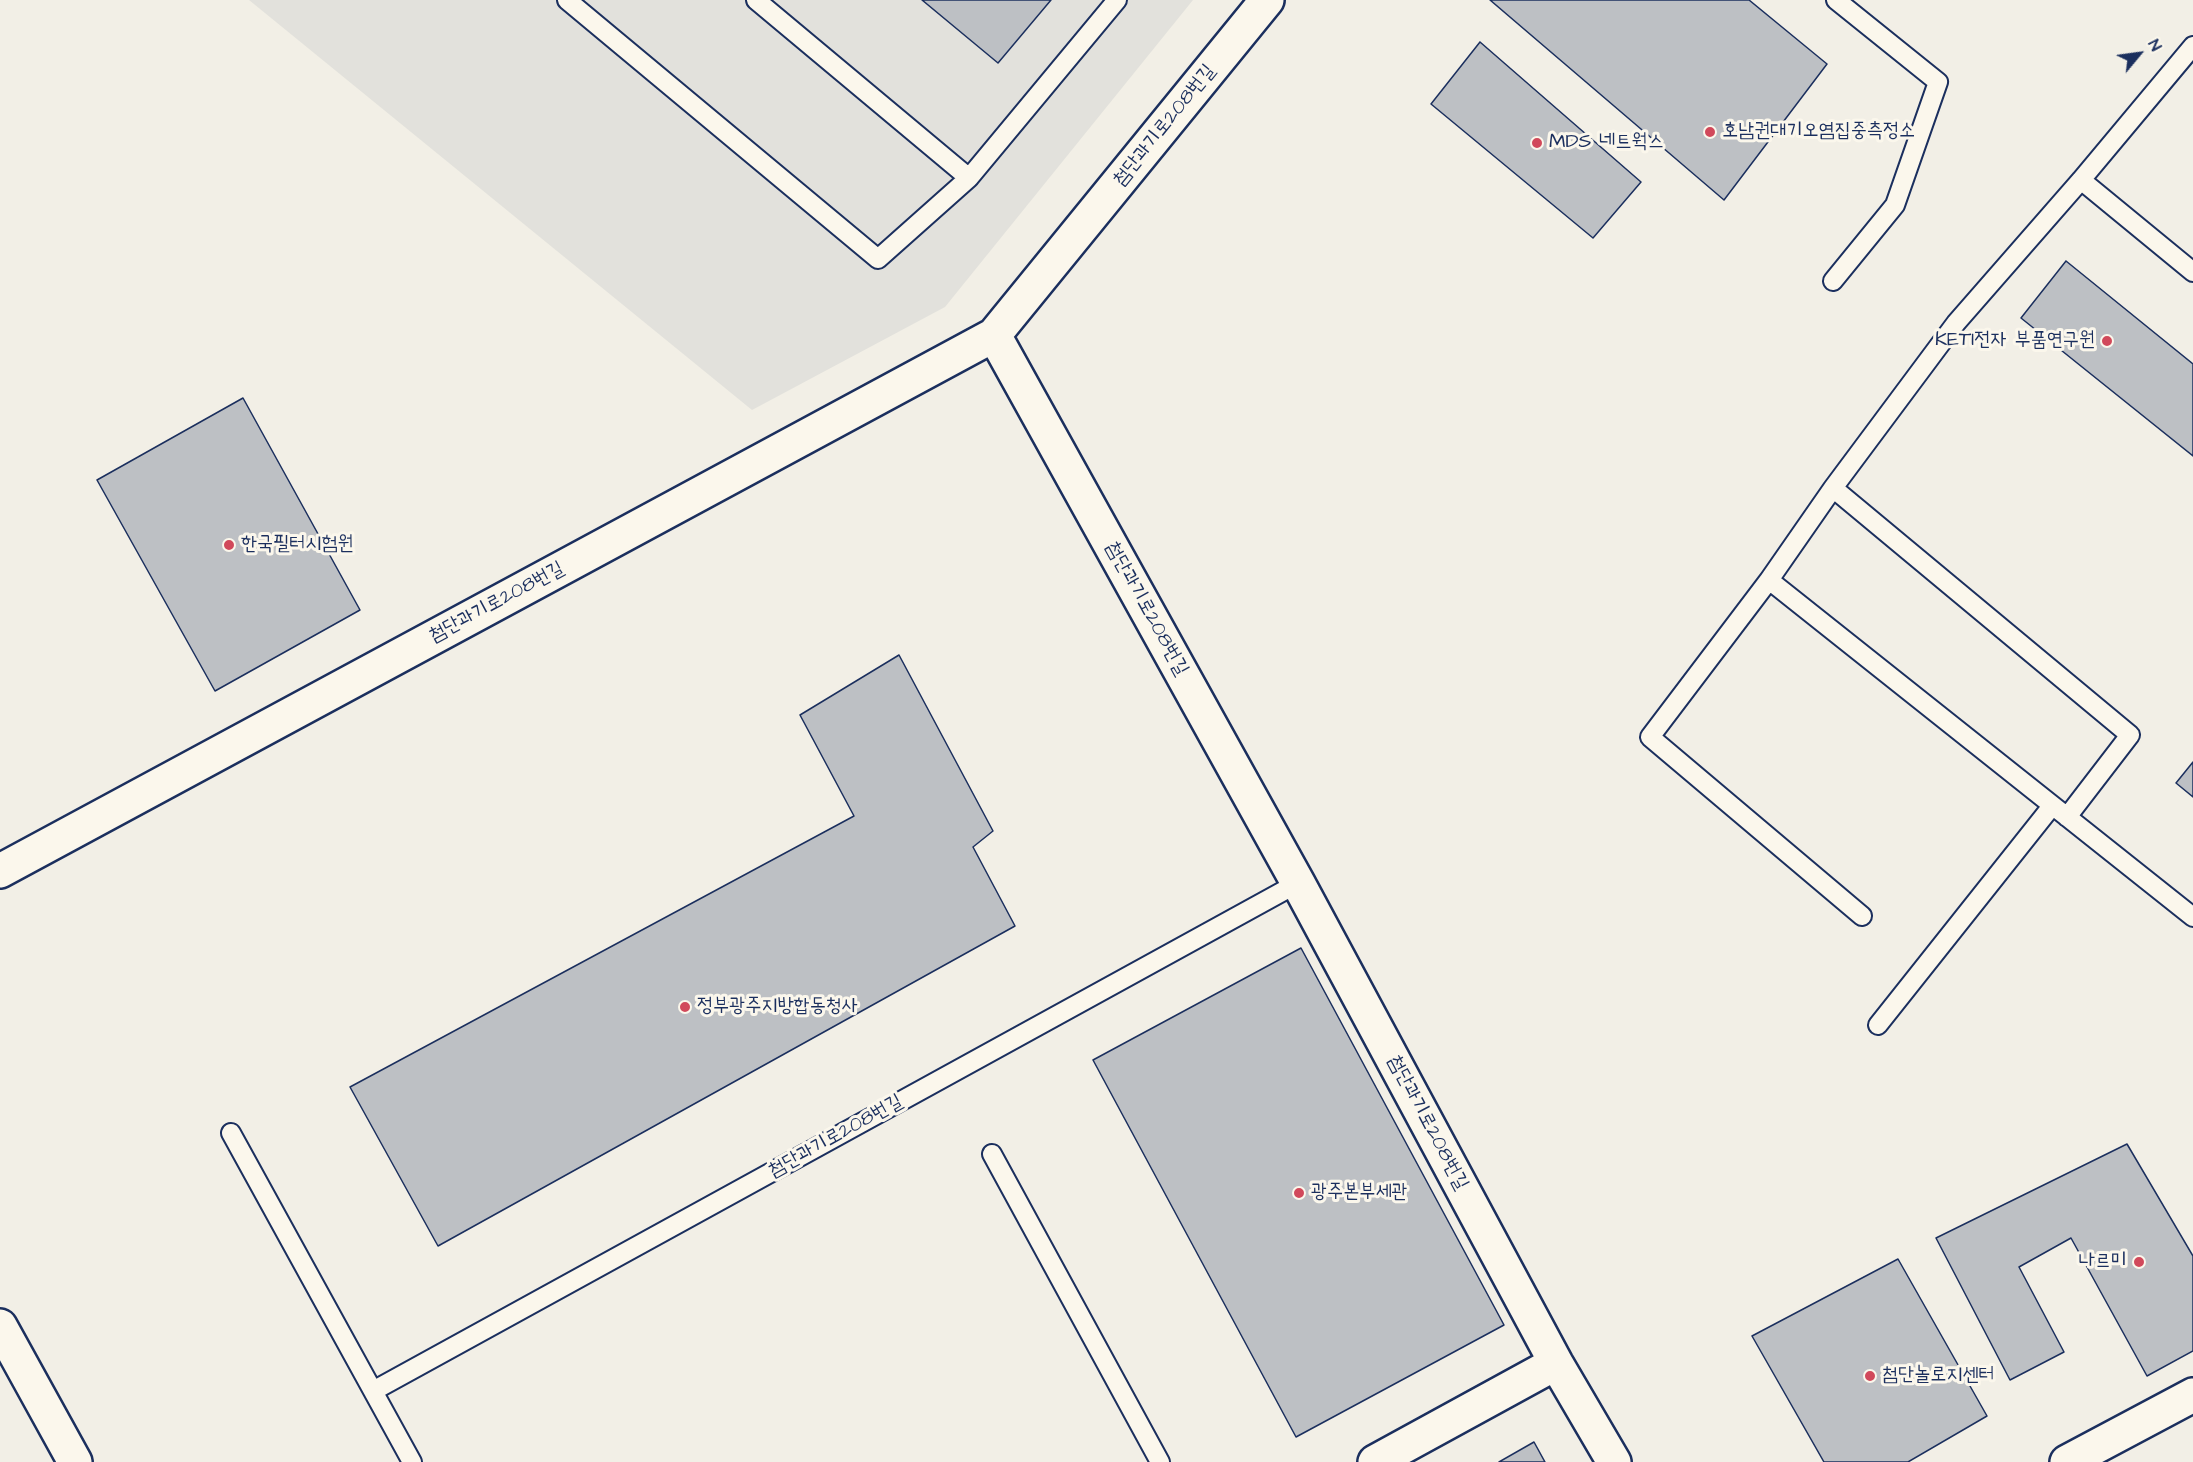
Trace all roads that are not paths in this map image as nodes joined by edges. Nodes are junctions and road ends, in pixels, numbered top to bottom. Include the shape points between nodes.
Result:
1 (567, 0) edge
2 (756, 0) edge
3 (1117, 0) edge
4 (1267, 0) edge
5 (1836, 0) edge
6 (2193, 46) edge
7 (969, 178) junction
8 (2081, 180) junction
9 (2193, 272) edge
10 (1833, 281) dead end
11 (994, 335) junction
12 (1833, 488) junction
13 (1769, 580) junction
14 (2052, 806) junction
15 (2067, 817) junction
16 (0, 871) edge
17 (1298, 883) junction
18 (1862, 916) dead end
19 (2193, 917) edge
20 (1878, 1025) dead end
21 (231, 1132) dead end
22 (992, 1154) dead end
23 (0, 1326) edge
24 (1556, 1363) junction
25 (373, 1391) junction
26 (2193, 1395) edge
27 (75, 1462) edge
28 (412, 1462) edge
29 (1160, 1462) edge
30 (1375, 1462) edge
31 (1614, 1462) edge
32 (2067, 1462) edge

1 - 7 lane via 878,258
2 - 7 lane
3 - 7 lane
4 - 11 street, 첨단과기로208번길
5 - 10 lane via 1938,82 1895,205
6 - 8 lane
8 - 9 lane
8 - 12 lane via 1956,323
11 - 16 street, 첨단과기로208번길
11 - 17 street, 첨단과기로208번길
12 - 13 lane
12 - 15 lane via 2130,735
13 - 14 lane
13 - 18 lane via 1650,737
14 - 15 lane
14 - 20 lane
15 - 19 lane
17 - 24 street, 첨단과기로208번길
17 - 25 lane, 첨단과기로208번길
21 - 25 lane
22 - 29 lane
23 - 27 street
24 - 30 street
24 - 31 street, 첨단과기로208번길
25 - 28 lane
26 - 32 street

